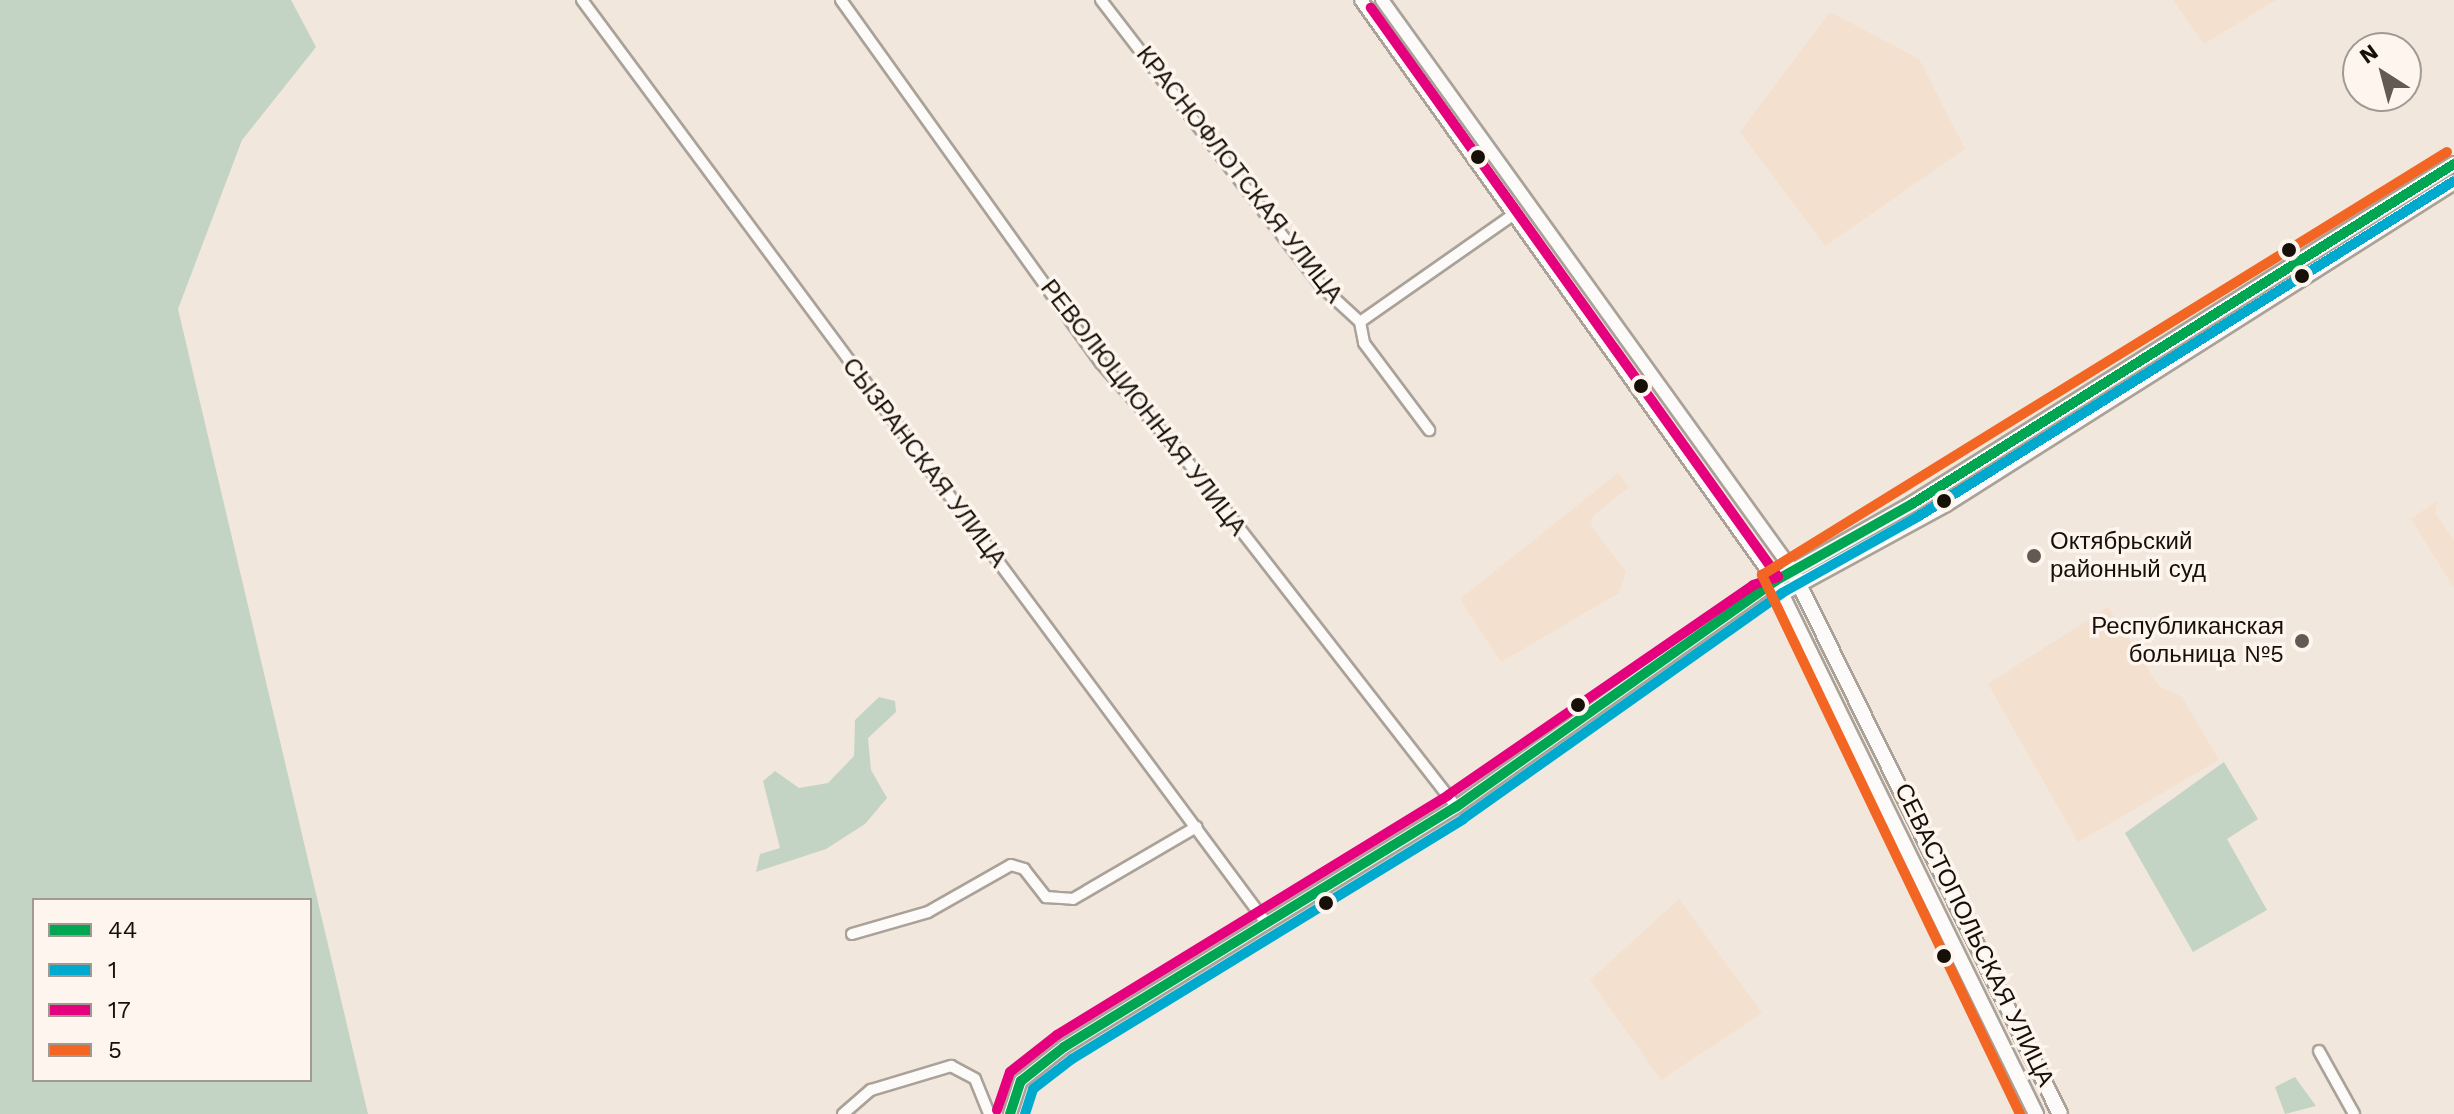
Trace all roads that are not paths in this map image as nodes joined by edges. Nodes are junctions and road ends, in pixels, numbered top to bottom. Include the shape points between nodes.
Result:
1 (582, 0) edge
2 (841, 0) edge
3 (1101, 0) edge
4 (1361, 0) edge
5 (1382, 0) edge
6 (2454, 164) edge
7 (2454, 182) edge
8 (2415, 189) junction
9 (2424, 201) junction
10 (1529, 203) junction
11 (2401, 206) junction
12 (1514, 214) junction
13 (2240, 298) junction
14 (2249, 312) junction
15 (1360, 322) junction
16 (2124, 370) junction
17 (1655, 377) junction
18 (2134, 385) junction
19 (1640, 387) junction
20 (1686, 418) junction
21 (1670, 429) junction
22 (1429, 430) dead end
23 (2012, 440) junction
24 (2026, 452) junction
25 (1793, 571) junction
26 (1800, 585) junction
27 (1778, 587) junction
28 (1456, 807) junction
29 (1196, 827) junction
30 (1267, 924) junction
31 (852, 934) dead end
32 (2319, 1051) dead end
33 (843, 1114) edge
34 (989, 1114) edge
35 (1010, 1114) edge
36 (2036, 1114) edge
37 (2060, 1114) edge
38 (2354, 1114) edge

1 - 29 street, СЫЗРАНСКАЯ УЛИЦА
2 - 28 street, РЕВОЛЮЦИОННАЯ УЛИЦА via 1101,363 1184,457
3 - 15 street, КРАСНОФЛОТСКАЯ УЛИЦА via 1321,286
4 - 12 street, СЕВАСТОПОЛЬСКАЯ УЛИЦА
5 - 10 street, СЕВАСТОПОЛЬСКАЯ УЛИЦА
6 - 8 main road
7 - 9 main road
8 - 9 main road
8 - 11 main road
9 - 11 main road
10 - 12 street
10 - 17 street, СЕВАСТОПОЛЬСКАЯ УЛИЦА
11 - 13 main road
11 - 14 main road
12 - 15 street
12 - 19 street, СЕВАСТОПОЛЬСКАЯ УЛИЦА
13 - 14 main road
13 - 16 main road
14 - 18 main road
15 - 22 street, КРАСНОФЛОТСКАЯ УЛИЦА via 1364,343
16 - 18 main road
16 - 23 main road
17 - 19 street
17 - 20 street, СЕВАСТОПОЛЬСКАЯ УЛИЦА
18 - 24 main road
19 - 21 street, СЕВАСТОПОЛЬСКАЯ УЛИЦА
20 - 21 street
20 - 25 street, СЕВАСТОПОЛЬСКАЯ УЛИЦА
21 - 27 street, СЕВАСТОПОЛЬСКАЯ УЛИЦА
23 - 24 main road
23 - 25 main road
24 - 26 main road
25 - 26 main road, СЕВАСТОПОЛЬСКАЯ УЛИЦА
25 - 27 main road
26 - 27 main road
26 - 37 main road, СЕВАСТОПОЛЬСКАЯ УЛИЦА
27 - 28 street
27 - 36 main road, СЕВАСТОПОЛЬСКАЯ УЛИЦА
28 - 30 street
29 - 30 street, СЫЗРАНСКАЯ УЛИЦА
29 - 31 street via 1073,899 1046,897 1024,869 1011,865 928,912
30 - 35 street via 1039,1065 1021,1081
32 - 38 street
33 - 34 street via 871,1090 951,1066 975,1079

